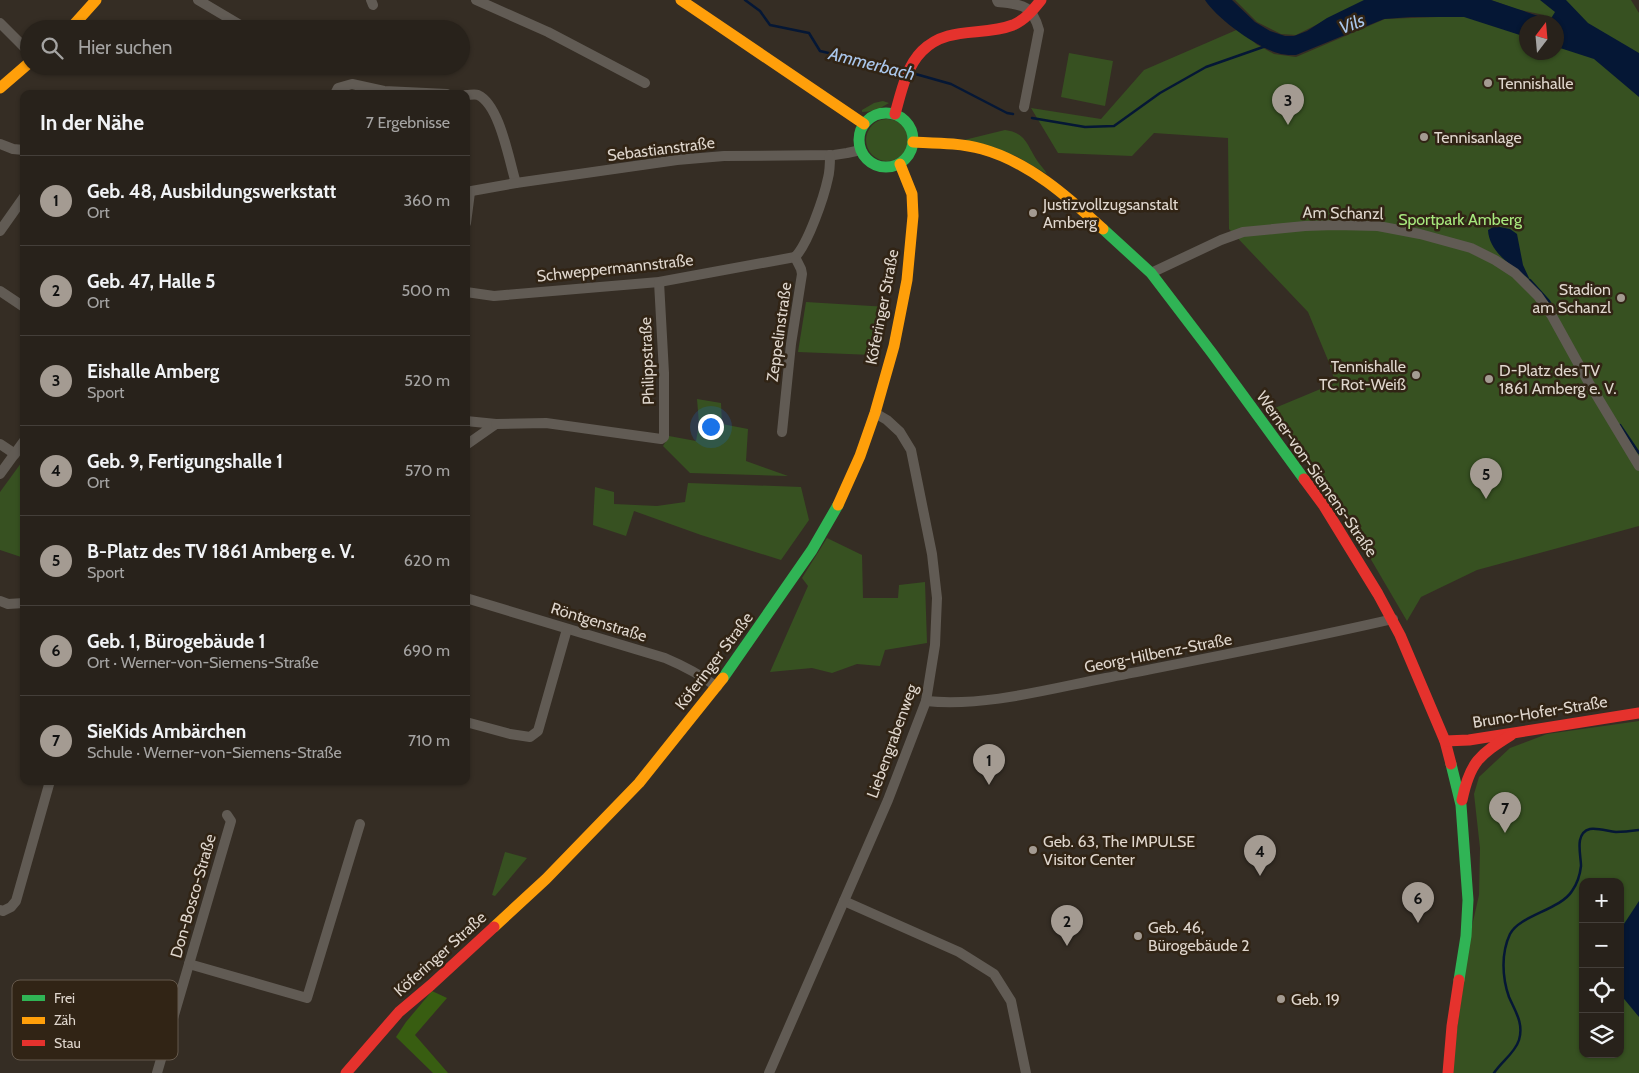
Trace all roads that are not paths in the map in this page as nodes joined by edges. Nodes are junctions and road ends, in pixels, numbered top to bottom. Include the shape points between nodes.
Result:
1 (96, 0) edge
2 (198, 0) edge
3 (476, 0) edge
4 (681, 0) edge
5 (997, 0) edge
6 (1041, 0) edge
7 (1032, 13) junction
8 (78, 20) edge
9 (232, 20) edge
10 (0, 23) edge
11 (20, 43) edge
12 (20, 71) edge
13 (645, 83) dead end
14 (0, 88) edge
15 (337, 90) edge
16 (379, 90) edge
17 (470, 94) edge
18 (1024, 107) dead end
19 (895, 114) junction
20 (864, 124) junction
21 (914, 142) junction
22 (0, 144) edge
23 (20, 150) edge
24 (861, 150) junction
25 (830, 155) junction
26 (900, 164) junction
27 (516, 183) junction
28 (470, 192) edge
29 (20, 203) edge
30 (0, 231) edge
31 (795, 257) junction
32 (1151, 273) junction
33 (659, 282) junction
34 (0, 291) edge
35 (470, 293) edge
36 (20, 304) edge
37 (875, 413) junction
38 (470, 421) edge
39 (496, 424) junction
40 (782, 432) dead end
41 (470, 442) edge
42 (0, 444) edge
43 (20, 447) edge
44 (15, 454) junction
45 (1639, 466) edge
46 (0, 474) edge
47 (470, 599) edge
48 (0, 601) edge
49 (20, 603) edge
50 (1393, 619) junction
51 (567, 628) junction
52 (718, 687) junction
53 (926, 701) junction
54 (1639, 713) edge
55 (470, 723) edge
56 (1518, 731) junction
57 (1445, 741) junction
58 (49, 785) edge
59 (1461, 805) junction
60 (227, 815) dead end
61 (360, 824) dead end
62 (844, 900) junction
63 (0, 910) edge
64 (189, 964) junction
65 (178, 1001) edge
66 (161, 1060) edge
67 (157, 1073) edge
68 (346, 1073) edge
69 (769, 1073) edge
70 (1026, 1073) edge
71 (1448, 1073) edge

1 - 8 street
2 - 9 street
3 - 13 street via 548,32
4 - 20 street
5 - 7 street via 1018,5
6 - 7 street
7 - 18 street via 1040,30
7 - 19 street via 1026,19 998,30 953,33 930,44 914,62
10 - 11 street
12 - 14 street
15 - 16 street via 352,84
17 - 27 street via 478,95 491,106 497,117
19 - 20 street via 874,116
19 - 21 street via 909,125
20 - 24 street via 860,131
21 - 26 street via 908,157
21 - 32 street, Werner-von-Siemens-Straße via 980,148 1022,166 1062,193
22 - 23 street
24 - 25 street, Sebastianstraße
24 - 26 street via 864,157 878,166 886,168
25 - 27 street, Sebastianstraße via 677,160
25 - 31 street via 824,194 806,244
26 - 37 street, Köferinger Straße via 912,194 912,237 901,313
27 - 28 street, Sebastianstraße
29 - 30 street
31 - 33 street, Schweppermannstraße
31 - 40 street, Zeppelinstraße via 802,274
32 - 45 street, Am Schanzl via 1243,232 1298,227 1378,226 1471,248 1515,273 1538,296
32 - 50 street, Werner-von-Siemens-Straße via 1324,506
33 - 35 street, Schweppermannstraße via 494,296
33 - 39 street, Philippstraße via 664,437 546,423
34 - 36 street
37 - 52 street, Köferinger Straße via 860,456 832,516
37 - 53 street, Liebengrabenweg via 900,432 911,450 932,554 937,598 935,645
38 - 39 street
39 - 41 street
42 - 44 street
43 - 44 street
44 - 46 street
47 - 51 street, Röntgenstraße
48 - 49 street
50 - 53 street, Georg-Hilbenz-Straße via 1268,647 1010,696 952,702
50 - 57 street, Werner-von-Siemens-Straße
51 - 52 street, Röntgenstraße via 683,665
51 - 55 street via 538,730 530,737
52 - 68 street, Köferinger Straße via 640,783 546,880 399,1012
53 - 62 street, Liebengrabenweg
54 - 56 street, Bruno-Hofer-Straße
56 - 57 street, Bruno-Hofer-Straße
56 - 59 street via 1476,761 1467,776
57 - 59 street, Werner-von-Siemens-Straße
58 - 63 street via 16,900 11,907
59 - 71 street, Werner-von-Siemens-Straße via 1468,900
60 - 64 street, Don-Bosco-Straße via 231,821
61 - 64 street via 307,998
62 - 69 street, Liebengrabenweg
62 - 70 street via 959,952 994,974 1011,1001
64 - 65 street, Don-Bosco-Straße
66 - 67 street, Don-Bosco-Straße

